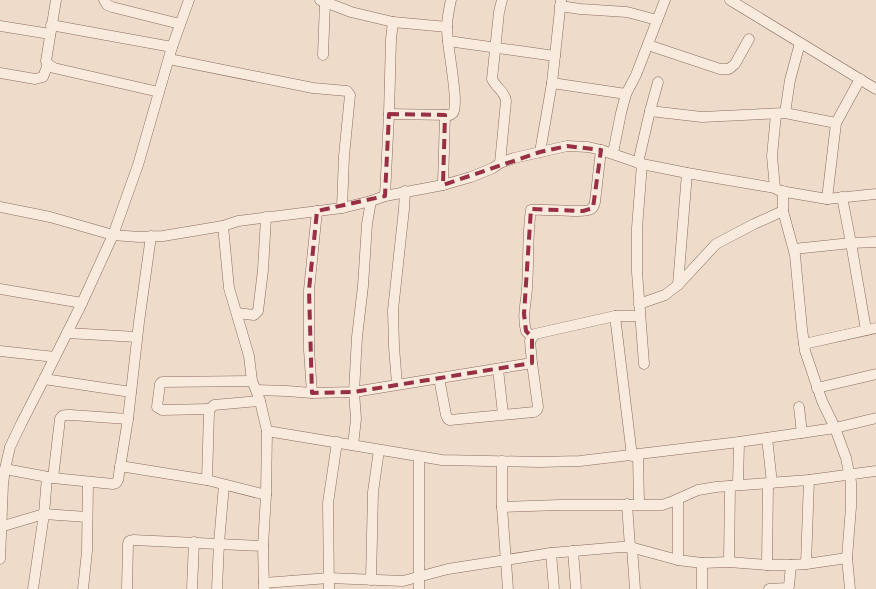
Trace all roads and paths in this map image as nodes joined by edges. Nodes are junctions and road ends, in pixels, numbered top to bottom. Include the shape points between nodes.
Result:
1 (56, 0) edge
2 (104, 0) edge
3 (188, 0) edge
4 (451, 0) edge
5 (502, 0) edge
6 (665, 0) edge
7 (323, 1) edge
8 (736, 2) edge
9 (561, 3) edge
10 (657, 20) junction
11 (393, 22) junction
12 (180, 24) junction
13 (0, 26) edge
14 (446, 27) junction
15 (51, 29) junction
16 (750, 39) dead end
17 (448, 41) junction
18 (800, 43) junction
19 (648, 45) junction
20 (172, 47) junction
21 (495, 47) junction
22 (323, 55) dead end
23 (555, 56) junction
24 (169, 59) junction
25 (48, 64) junction
26 (0, 73) edge
27 (860, 80) junction
28 (658, 82) dead end
29 (552, 83) junction
30 (876, 89) edge
31 (159, 92) junction
32 (626, 94) junction
33 (650, 111) junction
34 (389, 114) junction
35 (780, 114) junction
36 (445, 115) junction
37 (836, 123) junction
38 (601, 150) junction
39 (540, 152) junction
40 (613, 153) junction
41 (500, 163) junction
42 (640, 163) junction
43 (687, 173) junction
44 (443, 185) junction
45 (779, 190) junction
46 (405, 191) junction
47 (876, 194) edge
48 (385, 196) junction
49 (842, 197) junction
50 (827, 199) junction
51 (371, 201) junction
52 (0, 207) edge
53 (342, 208) junction
54 (317, 211) junction
55 (783, 211) junction
56 (266, 217) junction
57 (223, 226) junction
58 (113, 235) junction
59 (151, 236) junction
60 (876, 242) edge
61 (851, 243) junction
62 (794, 249) junction
63 (678, 285) junction
64 (0, 289) edge
65 (82, 303) junction
66 (639, 304) junction
67 (237, 313) junction
68 (615, 316) junction
69 (640, 316) junction
70 (871, 329) edge
71 (67, 333) junction
72 (137, 337) junction
73 (532, 337) junction
74 (804, 344) junction
75 (0, 351) edge
76 (55, 357) junction
77 (532, 363) junction
78 (644, 364) dead end
79 (498, 369) junction
80 (876, 374) edge
81 (439, 378) junction
82 (44, 379) junction
83 (398, 384) junction
84 (254, 386) junction
85 (817, 388) junction
86 (131, 392) junction
87 (354, 392) junction
88 (312, 393) junction
89 (260, 401) junction
90 (799, 407) dead end
91 (210, 409) junction
92 (503, 414) junction
93 (876, 418) edge
94 (128, 419) junction
95 (835, 428) junction
96 (267, 431) junction
97 (802, 433) junction
98 (767, 438) junction
99 (337, 442) junction
100 (739, 442) junction
101 (354, 445) junction
102 (379, 450) junction
103 (635, 455) junction
104 (419, 457) junction
105 (502, 461) junction
106 (4, 462) edge
107 (120, 466) junction
108 (876, 471) edge
109 (849, 475) junction
110 (50, 478) junction
111 (207, 480) junction
112 (809, 480) junction
113 (88, 482) junction
114 (770, 483) junction
115 (224, 485) junction
116 (734, 485) junction
117 (266, 495) junction
118 (678, 499) junction
119 (627, 504) junction
120 (639, 504) junction
121 (502, 507) junction
122 (44, 514) junction
123 (87, 516) junction
124 (1, 527) edge
125 (194, 542) junction
126 (219, 543) junction
127 (263, 546) junction
128 (631, 547) junction
129 (574, 550) junction
130 (551, 553) junction
131 (847, 558) junction
132 (0, 559) edge
133 (506, 560) junction
134 (678, 560) junction
135 (729, 562) junction
136 (702, 564) junction
137 (806, 564) junction
138 (767, 565) junction
139 (791, 565) junction
140 (419, 577) junction
141 (377, 583) edge
142 (329, 584) edge
143 (264, 586) edge
144 (34, 589) edge
145 (83, 589) edge
146 (127, 589) edge
147 (192, 589) edge
148 (218, 589) edge
149 (419, 589) edge
150 (508, 589) edge
151 (554, 589) edge
152 (576, 589) edge
153 (635, 589) edge
154 (702, 589) edge
155 (769, 589) edge
156 (850, 589) edge

1 - 15 street
2 - 12 street via 112,7
3 - 12 street
4 - 14 street
5 - 21 street
6 - 10 street
7 - 11 street
7 - 22 street
8 - 18 street
9 - 10 street via 580,9 627,12
9 - 23 street
10 - 19 street
11 - 14 street
11 - 34 street
12 - 20 street
13 - 15 street
14 - 17 street
15 - 20 street
15 - 25 street
16 - 19 street via 729,69 720,69
17 - 21 street
17 - 36 street via 455,87 453,113
18 - 27 street
18 - 35 street
19 - 32 street
20 - 24 street
21 - 23 street
21 - 41 street via 492,79 506,96
23 - 29 street
24 - 31 street
24 - 53 street via 313,88 347,91 350,95
25 - 26 street via 40,79
25 - 31 street
27 - 30 street
27 - 37 street
28 - 33 street
29 - 32 street
29 - 39 street
31 - 58 street
32 - 40 street
33 - 35 street via 702,116
33 - 42 street
34 - 36 street
34 - 48 street
35 - 37 street
35 - 45 street via 772,156
36 - 44 street
37 - 50 street
38 - 39 street via 567,146
38 - 40 street
38 - 73 street via 593,208 583,211 531,210 524,314 526,331
39 - 41 street
40 - 42 street
41 - 44 street via 471,177
42 - 43 street
42 - 66 street via 637,228
43 - 45 street
43 - 63 street
44 - 46 street
45 - 50 street
45 - 55 street
46 - 48 street
46 - 83 street via 393,310
47 - 49 street
48 - 51 street
49 - 50 street
49 - 61 street
51 - 53 street
51 - 87 street
52 - 58 street via 50,216
53 - 54 street
54 - 56 street
54 - 88 street via 309,290
55 - 62 street
55 - 63 street via 716,244
56 - 57 street
56 - 67 street via 258,311 254,315
57 - 59 street
57 - 67 street via 229,288
58 - 59 street
58 - 65 street
59 - 72 street
60 - 61 street
61 - 62 street
61 - 70 street
62 - 74 street
63 - 66 street via 665,295
64 - 65 street
65 - 71 street
66 - 69 street
67 - 84 street
68 - 69 street
68 - 73 street
68 - 103 street
69 - 78 street
70 - 74 street
71 - 72 street
71 - 76 street
72 - 86 street
73 - 77 street
74 - 85 street
75 - 76 street
76 - 82 street
77 - 79 street
77 - 92 street via 537,410
79 - 81 street
79 - 92 street
80 - 85 street
81 - 83 street
81 - 92 street via 448,418
82 - 86 street
82 - 106 street
83 - 87 street
84 - 88 street
84 - 89 street
84 - 91 street via 160,384 157,407 162,410
85 - 95 street
86 - 94 street
87 - 88 street
87 - 101 street
89 - 91 street via 214,405
89 - 96 street
90 - 97 street
91 - 111 street
93 - 95 street
94 - 107 street
94 - 110 street via 61,416
95 - 97 street
95 - 109 street
96 - 99 street
96 - 117 street
97 - 98 street
98 - 100 street
98 - 114 street
99 - 101 street
99 - 142 street via 328,503
100 - 103 street
100 - 116 street
101 - 102 street
102 - 104 street
102 - 141 street via 373,492
103 - 105 street via 580,461
103 - 120 street
104 - 105 street
104 - 140 street
105 - 121 street
106 - 110 street
106 - 124 street
107 - 111 street
107 - 113 street via 116,483
108 - 109 street
109 - 112 street
109 - 131 street via 851,507
110 - 113 street
110 - 122 street
111 - 115 street
112 - 114 street
112 - 137 street
113 - 123 street
114 - 116 street
114 - 138 street
115 - 117 street
115 - 126 street
116 - 118 street via 698,490
116 - 135 street
117 - 127 street
118 - 120 street via 662,505
118 - 134 street
119 - 120 street
119 - 121 street
119 - 128 street
121 - 133 street
122 - 123 street
122 - 124 street
122 - 144 street
123 - 145 street
124 - 132 street
125 - 126 street
125 - 146 street via 129,541
125 - 147 street
126 - 127 street
126 - 148 street
127 - 143 street
128 - 129 street
128 - 134 street
128 - 153 street
129 - 130 street
129 - 152 street
130 - 133 street
130 - 151 street
131 - 137 street
131 - 156 street
133 - 140 street via 431,572
133 - 150 street
134 - 136 street
135 - 136 street
135 - 138 street
136 - 154 street
137 - 139 street
138 - 139 street
139 - 155 street via 789,586
140 - 141 street
140 - 149 street
141 - 142 street
142 - 143 street

